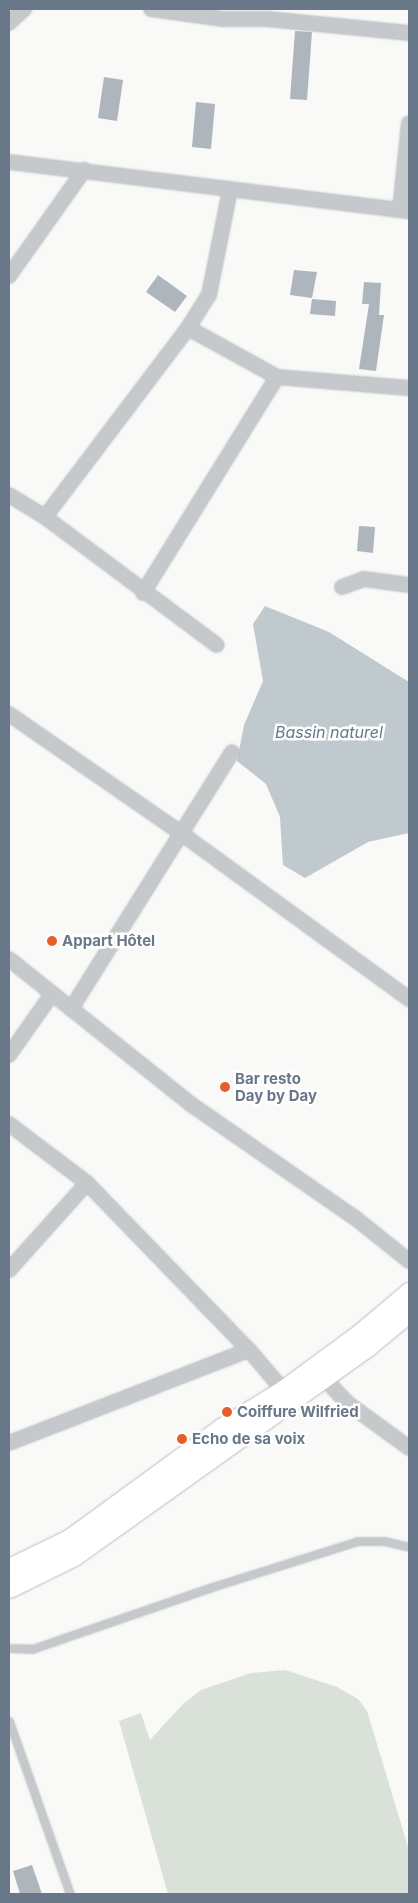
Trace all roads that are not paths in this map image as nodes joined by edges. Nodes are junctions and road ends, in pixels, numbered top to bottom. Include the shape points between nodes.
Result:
1 (24, 9) edge
2 (151, 9) edge
3 (9, 24) edge
4 (409, 32) edge
5 (409, 123) edge
6 (9, 162) edge
7 (84, 170) junction
8 (230, 190) junction
9 (405, 210) edge
10 (9, 276) edge
11 (188, 328) junction
12 (277, 377) junction
13 (409, 388) edge
14 (9, 495) edge
15 (45, 517) junction
16 (409, 585) edge
17 (342, 587) dead end
18 (143, 593) junction
19 (217, 645) dead end
20 (9, 714) edge
21 (232, 752) dead end
22 (182, 834) junction
23 (9, 960) edge
24 (52, 994) junction
25 (409, 999) edge
26 (71, 1009) junction
27 (9, 1055) edge
28 (9, 1124) edge
29 (87, 1183) junction
30 (409, 1261) edge
31 (9, 1270) edge
32 (409, 1292) edge
33 (409, 1312) edge
34 (249, 1350) junction
35 (324, 1378) junction
36 (283, 1390) junction
37 (9, 1443) edge
38 (409, 1448) edge
39 (409, 1547) edge
40 (9, 1568) edge
41 (9, 1588) edge
42 (9, 1648) edge
43 (9, 1720) edge
44 (70, 1894) edge

1 - 3 street
2 - 4 street via 223,19 267,19
5 - 9 street
6 - 7 street
7 - 8 street
7 - 10 street
8 - 9 street
8 - 11 street via 209,295
11 - 12 street
11 - 15 street
12 - 13 street
12 - 18 street
14 - 15 street
15 - 18 street
16 - 17 street via 364,579
18 - 19 street
20 - 22 street
21 - 22 street
22 - 25 street
22 - 26 street
23 - 24 street
24 - 26 street
24 - 27 street
26 - 30 street via 192,1105 354,1217
28 - 29 street
29 - 31 street
29 - 34 street
32 - 36 main road via 358,1336
33 - 35 main road
34 - 36 street
34 - 37 street
35 - 38 street via 346,1402
35 - 41 main road via 74,1556
36 - 40 main road via 221,1428 69,1539
39 - 42 lane via 384,1541 358,1541 32,1649
43 - 44 lane

